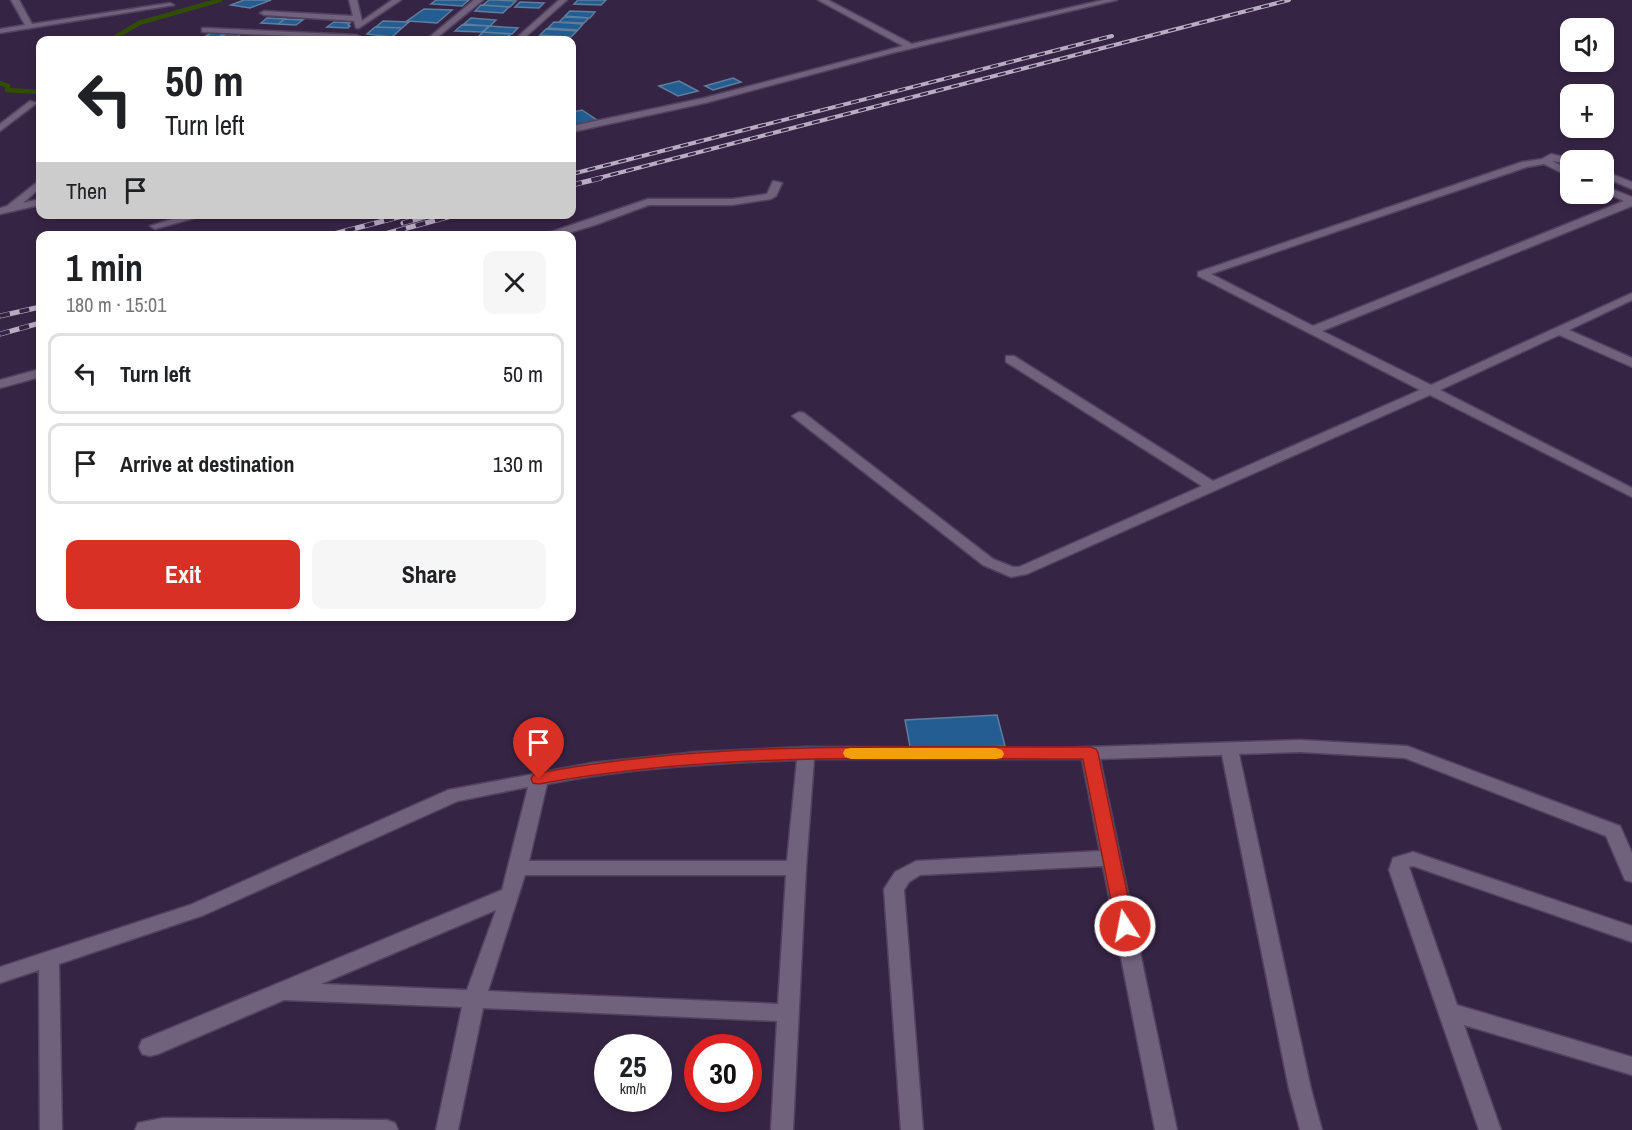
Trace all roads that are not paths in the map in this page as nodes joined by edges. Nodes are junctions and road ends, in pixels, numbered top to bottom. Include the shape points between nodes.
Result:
1 (15, 0) edge
2 (353, 0) edge
3 (397, 0) edge
4 (478, 0) edge
5 (548, 0) edge
6 (563, 0) edge
7 (822, 0) edge
8 (1113, 0) edge
9 (170, 5) dead end
10 (264, 13) dead end
11 (358, 23) junction
12 (30, 27) junction
13 (205, 30) dead end
14 (0, 31) edge
15 (306, 36) edge
16 (357, 36) edge
17 (435, 36) edge
18 (522, 36) edge
19 (912, 47) junction
20 (33, 103) dead end
21 (0, 128) edge
22 (576, 128) edge
23 (1560, 159) edge
24 (1546, 161) junction
25 (1560, 169) edge
26 (1614, 178) edge
27 (777, 183) dead end
28 (36, 186) edge
29 (1632, 186) edge
30 (1614, 194) edge
31 (1632, 202) edge
32 (36, 203) edge
33 (4, 210) edge
34 (184, 219) edge
35 (155, 226) dead end
36 (562, 231) edge
37 (1632, 296) edge
38 (1313, 330) junction
39 (1559, 330) junction
40 (1010, 358) dead end
41 (1632, 363) edge
42 (36, 374) edge
43 (0, 384) edge
44 (1431, 390) junction
45 (799, 416) dead end
46 (1213, 487) junction
47 (1632, 493) edge
48 (1229, 748) junction
49 (806, 753) junction
50 (1090, 753) junction
51 (539, 779) junction
52 (1111, 858) junction
53 (517, 868) junction
54 (795, 868) junction
55 (1632, 875) edge
56 (511, 895) junction
57 (1632, 934) edge
58 (49, 958) junction
59 (0, 975) edge
60 (282, 991) junction
61 (474, 1001) junction
62 (1448, 1011) junction
63 (789, 1013) junction
64 (150, 1047) dead end
65 (1632, 1066) edge
66 (51, 1130) edge
67 (146, 1130) edge
68 (387, 1130) edge
69 (447, 1130) edge
70 (782, 1130) edge
71 (912, 1130) edge
72 (1166, 1130) edge
73 (1311, 1130) edge
74 (1490, 1130) edge

1 - 12 street
2 - 11 street
3 - 11 street
4 - 17 street
5 - 6 street
6 - 18 street
7 - 19 street
8 - 19 street
9 - 12 street
10 - 11 street
11 - 16 street
12 - 14 street
13 - 15 street
19 - 22 street
20 - 21 street
23 - 24 street via 1551,157
24 - 25 street
24 - 38 street via 1525,164 1202,274
26 - 29 street
27 - 36 street via 771,196 732,202 648,202
28 - 33 street
30 - 31 street
31 - 38 street
32 - 33 street
34 - 35 street
37 - 39 street
38 - 44 street
39 - 41 street
39 - 44 street
40 - 46 street
42 - 43 street
44 - 46 street
44 - 47 street
45 - 46 street via 988,562 1011,572 1022,571
48 - 50 street
48 - 55 street via 1299,746 1407,752 1613,831
48 - 73 street
49 - 50 street
49 - 51 street via 696,758
49 - 54 street
50 - 52 street
51 - 53 street
51 - 58 street via 454,795 197,909
52 - 71 street via 916,868 902,877 894,889
52 - 72 street
53 - 54 street
53 - 56 street
54 - 63 street
56 - 60 street
56 - 61 street
57 - 62 street via 1413,859 1404,860 1400,870
58 - 59 street
58 - 66 street
60 - 61 street
60 - 64 street
61 - 63 street
61 - 69 street
62 - 65 street
62 - 74 street
63 - 70 street
67 - 68 street

